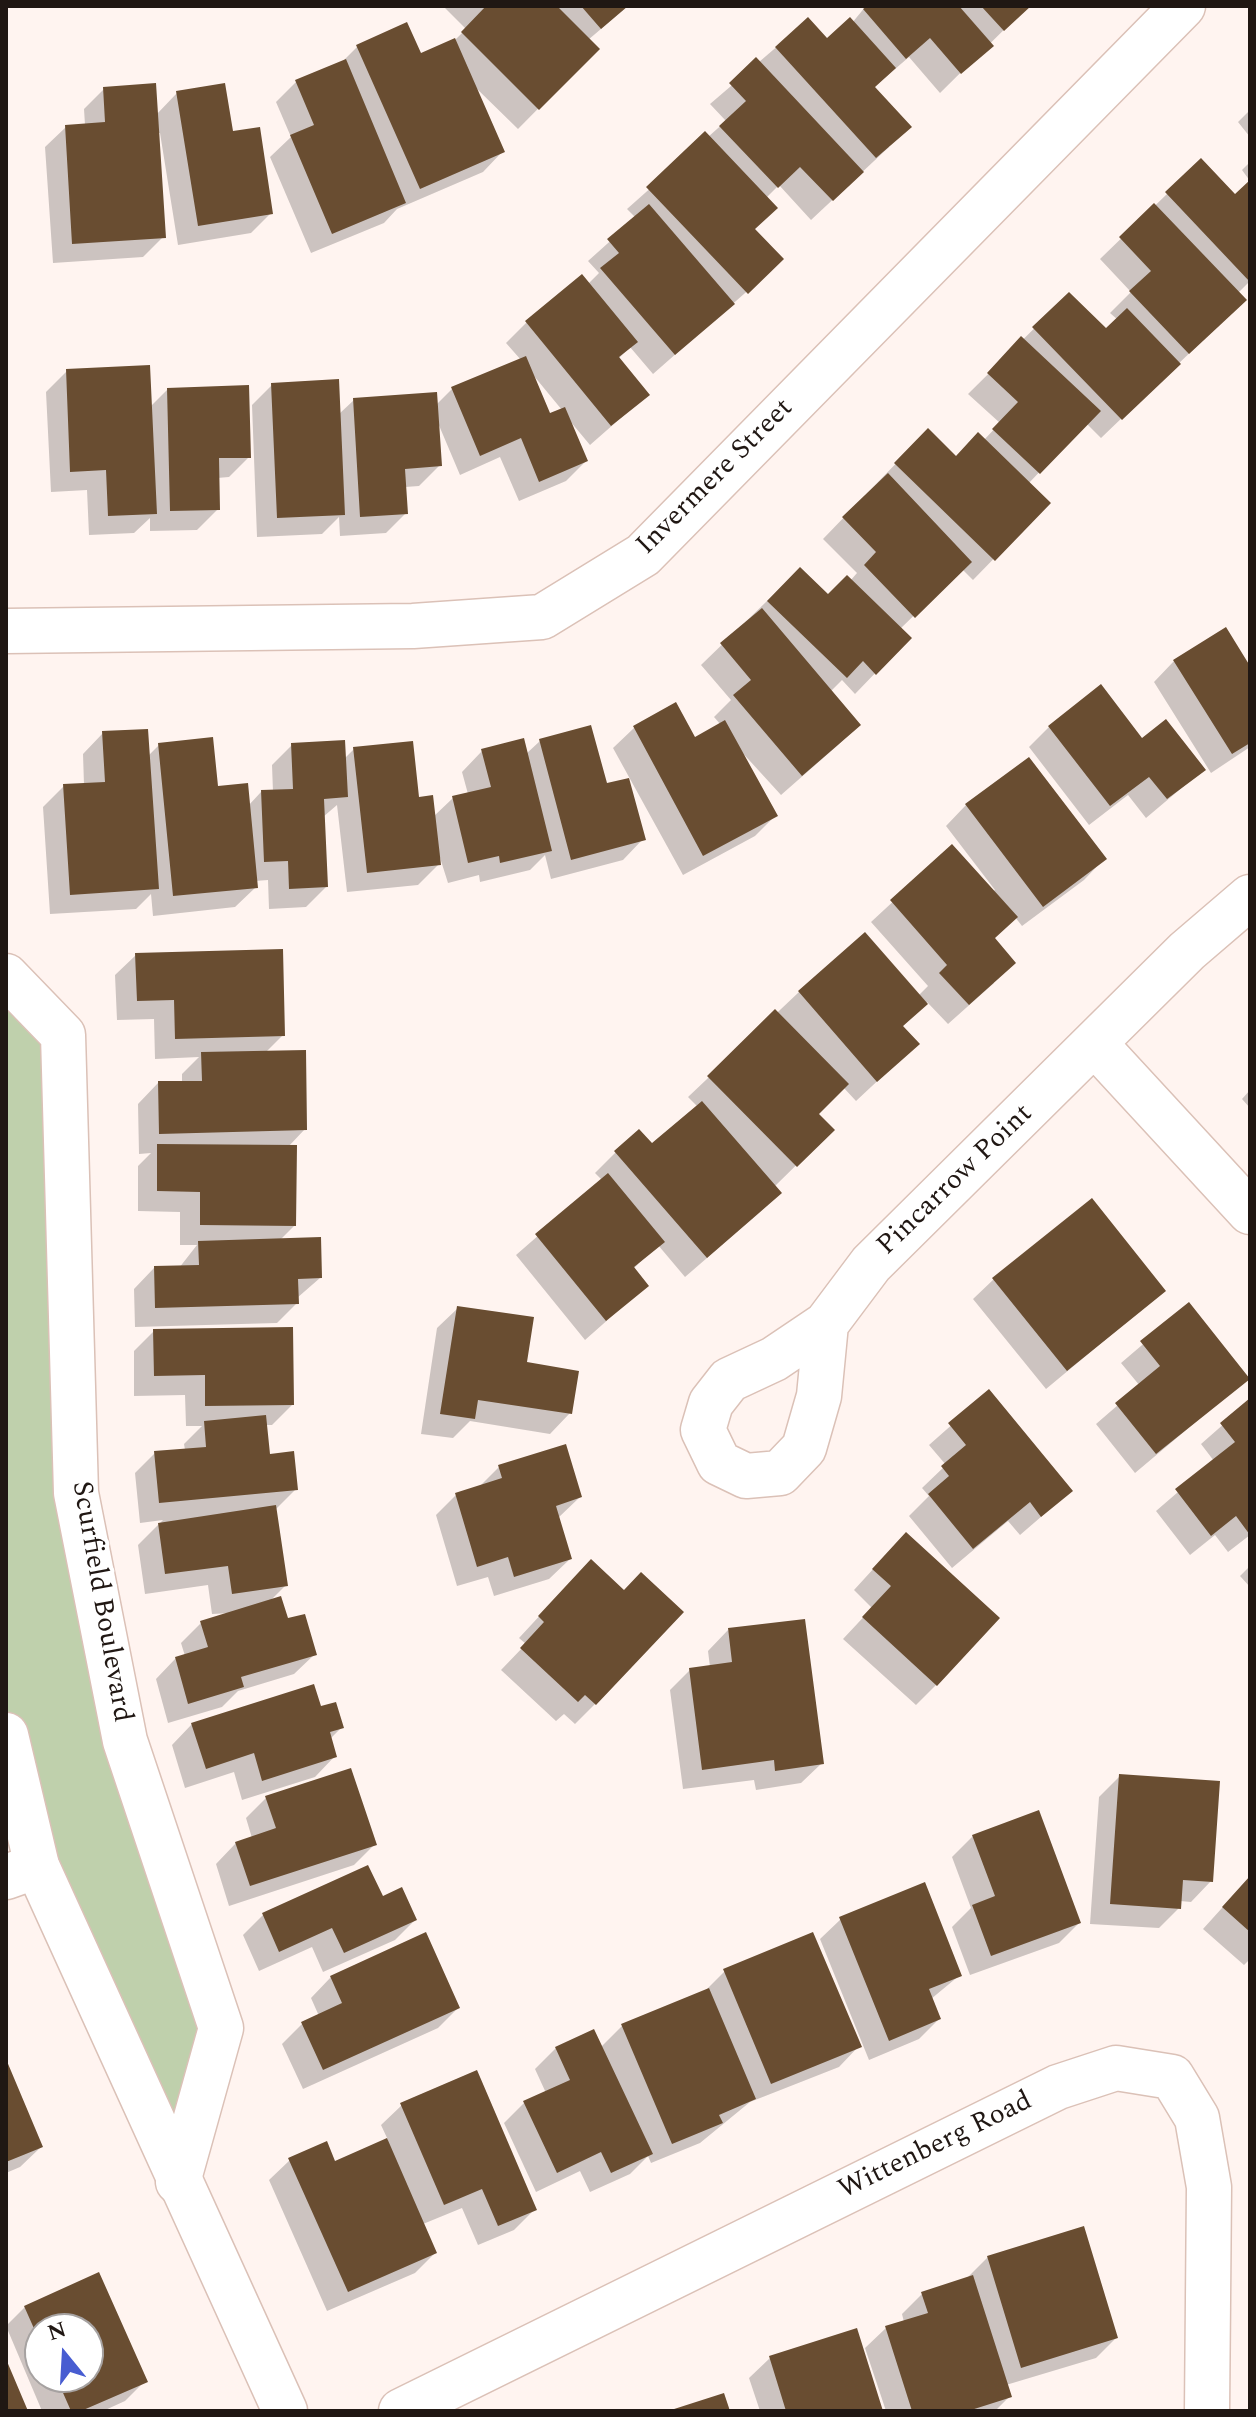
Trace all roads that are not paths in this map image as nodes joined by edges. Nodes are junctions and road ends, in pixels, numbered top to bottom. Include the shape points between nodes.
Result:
1 (1183, 6) edge
2 (6, 631) edge
3 (1250, 897) edge
4 (6, 976) edge
5 (1095, 1044) junction
6 (1250, 1212) edge
7 (826, 1324) dead end
8 (6, 1735) edge
9 (21, 1871) edge
10 (178, 2182) junction
11 (285, 2411) edge
12 (401, 2411) edge
13 (1207, 2411) edge

1 - 2 street, Invermere Street via 643,555 542,617 413,626
3 - 5 street, Pincarrow Point via 1187,951
4 - 10 street, Scurfield Boulevard via 63,1035 76,1493 125,1741 221,2028
5 - 6 street
5 - 7 street, Pincarrow Point via 871,1264
8 - 9 street
9 - 10 street
10 - 11 street
12 - 13 street, Wittenberg Road via 1058,2087 1116,2068 1172,2077 1197,2118 1209,2187

